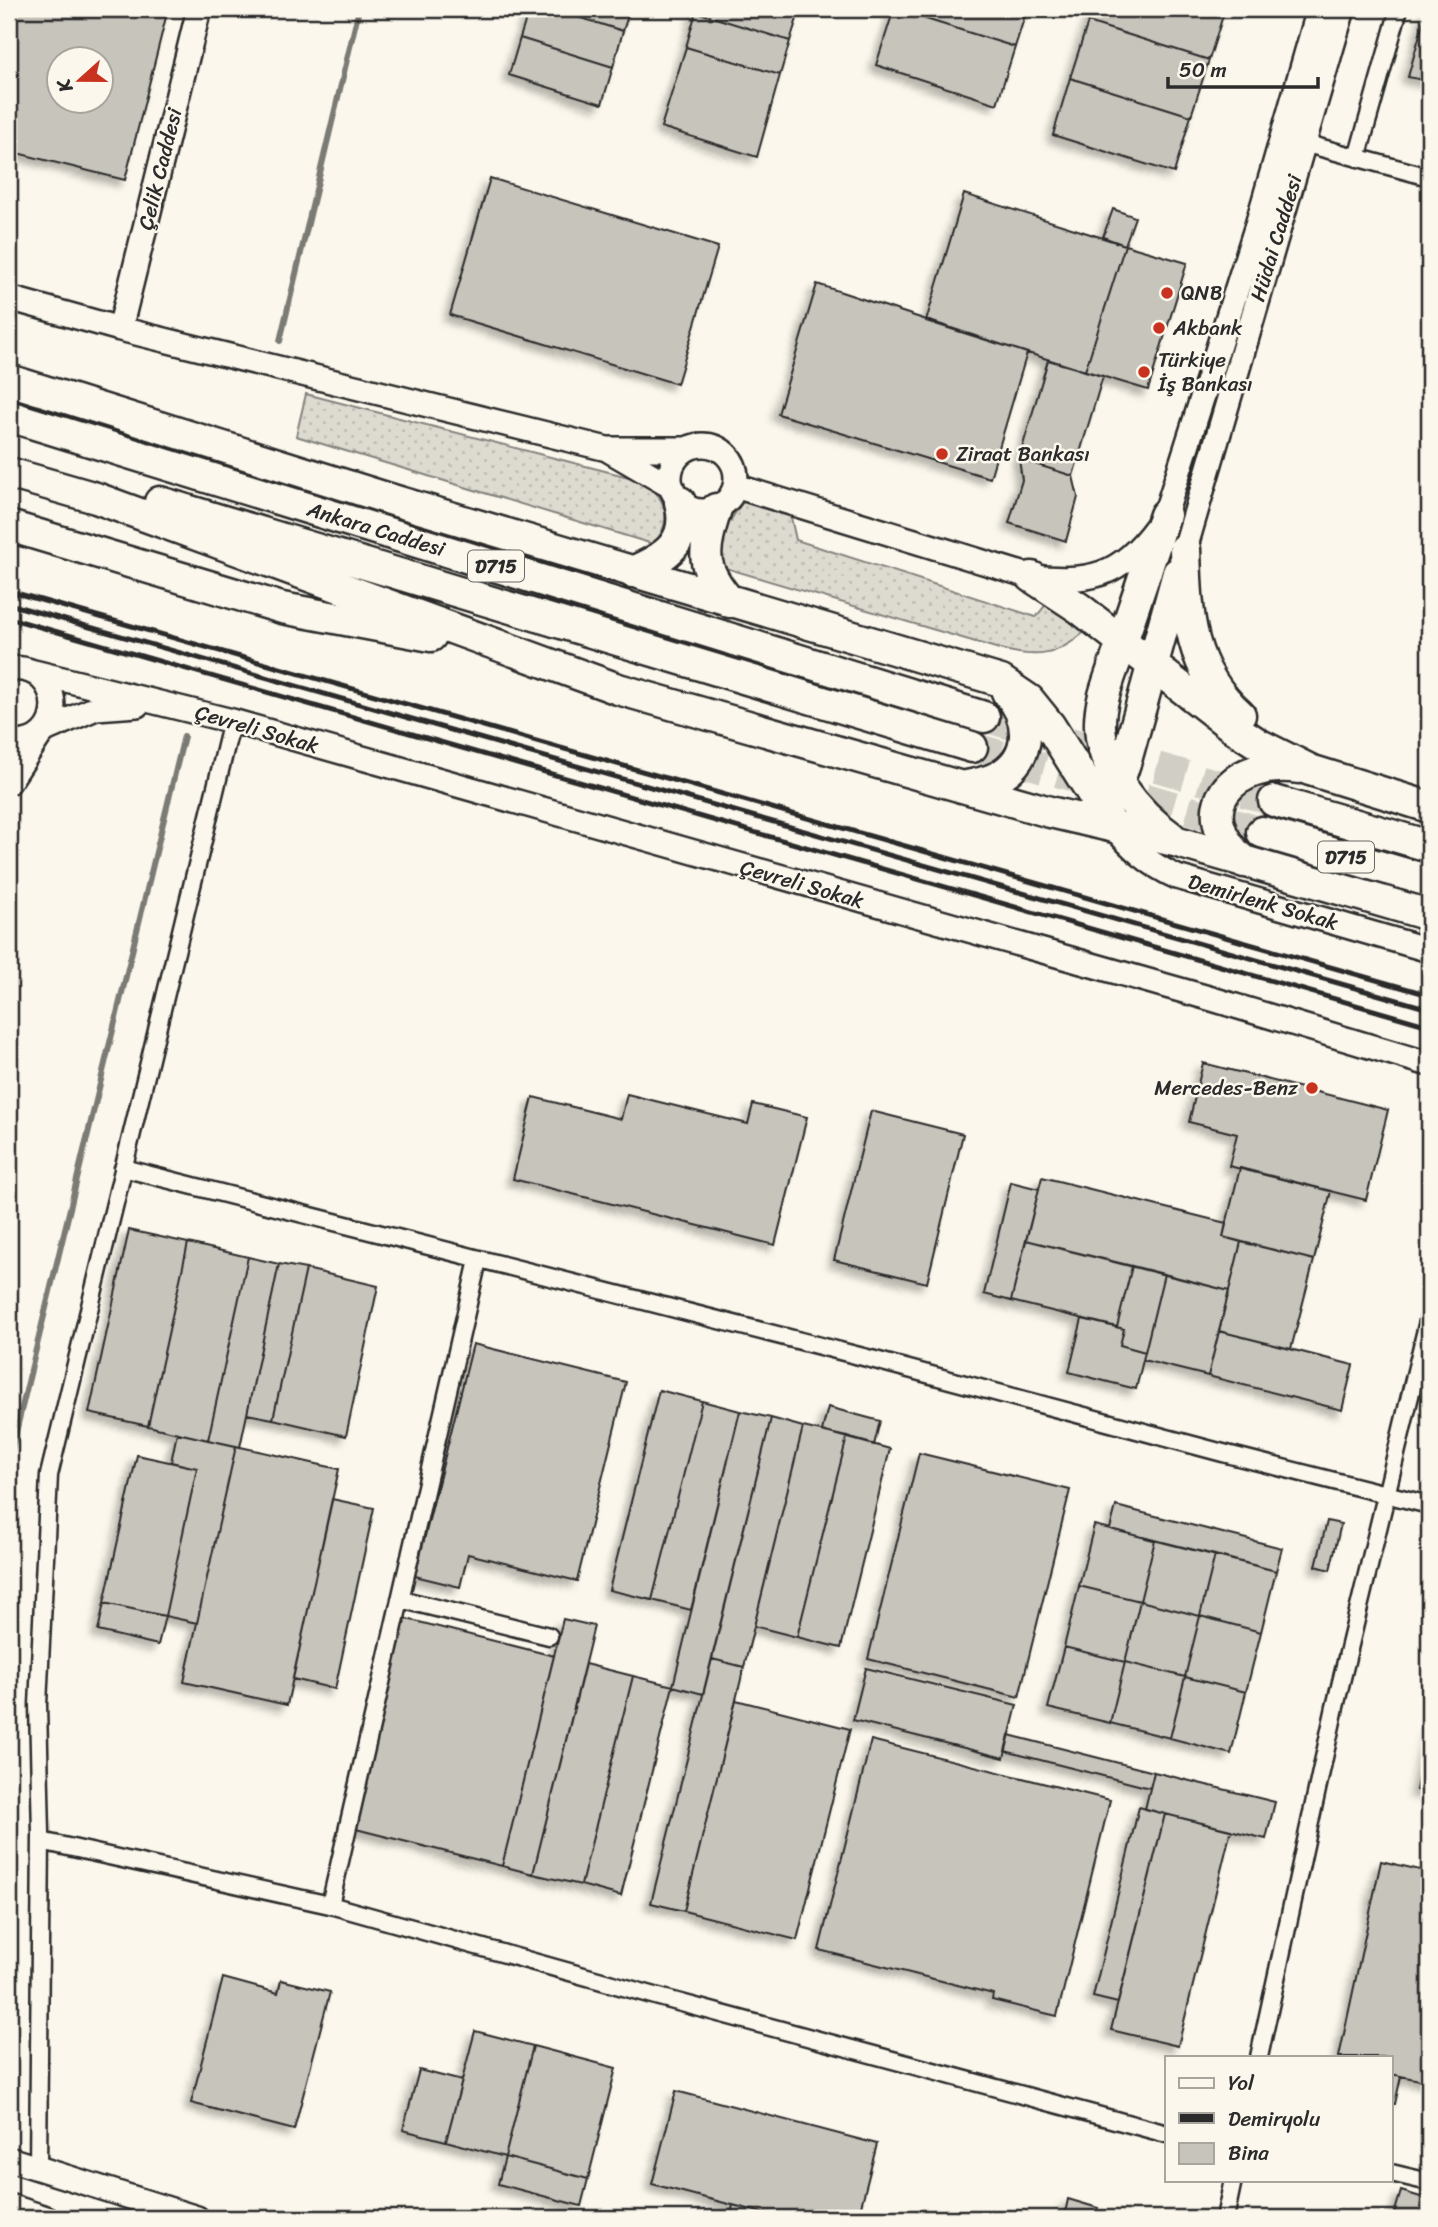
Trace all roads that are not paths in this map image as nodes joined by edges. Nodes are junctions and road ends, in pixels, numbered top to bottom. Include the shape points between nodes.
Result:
1 (199, 9) edge
2 (1319, 9) edge
3 (1343, 9) edge
4 (1399, 9) edge
5 (1293, 140) junction
6 (1357, 158) junction
7 (1429, 177) edge
8 (9, 298) edge
9 (120, 329) junction
10 (9, 380) edge
11 (9, 416) edge
12 (111, 447) junction
13 (607, 449) junction
14 (687, 449) junction
15 (9, 456) edge
16 (9, 473) edge
17 (735, 486) junction
18 (676, 495) junction
19 (396, 501) junction
20 (716, 509) junction
21 (1165, 516) junction
22 (9, 526) edge
23 (1185, 549) junction
24 (632, 572) junction
25 (1032, 577) junction
26 (730, 602) junction
27 (1122, 642) junction
28 (521, 654) junction
29 (1152, 664) junction
30 (18, 669) edge
31 (982, 676) junction
32 (175, 706) junction
33 (984, 717) tunnel mouth
34 (232, 721) junction
35 (43, 732) junction
36 (9, 742) edge
37 (972, 747) tunnel mouth
38 (1310, 770) junction
39 (1118, 779) junction
40 (9, 782) edge
41 (961, 787) junction
42 (1382, 793) junction
43 (1096, 800) junction
44 (1274, 801) tunnel mouth
45 (1429, 807) edge
46 (1050, 812) junction
47 (1112, 825) junction
48 (1262, 832) tunnel mouth
49 (1178, 842) junction
50 (1429, 846) edge
51 (1244, 862) junction
52 (1429, 881) edge
53 (1429, 915) edge
54 (1429, 950) edge
55 (1429, 1065) edge
56 (123, 1168) junction
57 (478, 1260) junction
58 (1429, 1317) edge
59 (1386, 1494) junction
60 (1429, 1505) edge
61 (400, 1599) junction
62 (550, 1636) dead end
63 (41, 1841) junction
64 (330, 1905) junction
65 (1259, 2056) edge
66 (1165, 2133) edge
67 (9, 2159) edge
68 (38, 2169) junction
69 (1392, 2173) edge
70 (1233, 2182) edge
71 (1429, 2182) edge
72 (9, 2206) edge
73 (39, 2216) edge
74 (197, 2218) edge
75 (1225, 2218) edge

1 - 9 street, Çelik Caddesi
2 - 5 street, Hüdai Caddesi
3 - 5 street, Hüdai Caddesi
4 - 6 street
5 - 6 street
5 - 21 street, Hüdai Caddesi via 1257,225
5 - 23 street, Hüdai Caddesi
6 - 7 street
8 - 9 street
9 - 13 street
10 - 19 highway
11 - 12 highway, Ankara Caddesi / D715
12 - 19 highway
12 - 33 highway, Ankara Caddesi / D715
13 - 14 street
13 - 18 street
14 - 17 street via 707,445 725,453 734,466
14 - 18 street via 672,468
15 - 37 highway, Ankara Caddesi / D715
16 - 28 highway via 96,498
17 - 20 street via 731,497
17 - 25 street
18 - 20 street via 693,510
18 - 24 highway via 683,524 674,546 657,561
19 - 24 highway
20 - 26 highway via 706,560 710,576
21 - 25 street via 1133,555 1109,571 1074,580
21 - 27 highway
22 - 28 highway via 282,607
23 - 29 highway
23 - 42 highway via 1192,636 1201,664 1218,692 1260,729
24 - 26 highway
25 - 27 highway
26 - 31 highway
27 - 29 highway
27 - 39 highway via 1100,718 1105,751
28 - 41 highway via 618,690
29 - 38 highway via 1247,737
29 - 39 highway
30 - 32 street
30 - 35 street via 47,684 54,702
31 - 41 highway via 1008,693 1020,709 1026,727 1024,745 1000,776
31 - 43 highway via 1001,681 1029,700 1061,740
32 - 34 street, Çevreli Sokak
32 - 35 street via 96,708
34 - 55 street, Çevreli Sokak
34 - 56 street
35 - 36 street via 24,742
35 - 40 street
38 - 42 highway
38 - 51 highway via 1279,766 1254,770 1240,776 1221,796 1218,824 1223,838
39 - 43 highway
39 - 49 highway via 1140,810
41 - 46 highway
42 - 45 highway
43 - 46 highway via 1076,809
43 - 47 highway
44 - 50 highway, D715
46 - 47 highway
47 - 49 highway
47 - 54 street, Demirlenk Sokak via 1146,860 1177,877
48 - 52 highway, D715
49 - 51 highway
51 - 53 highway
56 - 57 street
56 - 63 street via 49,1475 38,1705
57 - 59 street
57 - 61 street
58 - 59 street
59 - 60 street
59 - 65 street
61 - 62 street
61 - 64 street
63 - 64 street
63 - 68 street
64 - 66 street
67 - 68 street
68 - 74 street
69 - 71 street
70 - 75 street
72 - 73 street

